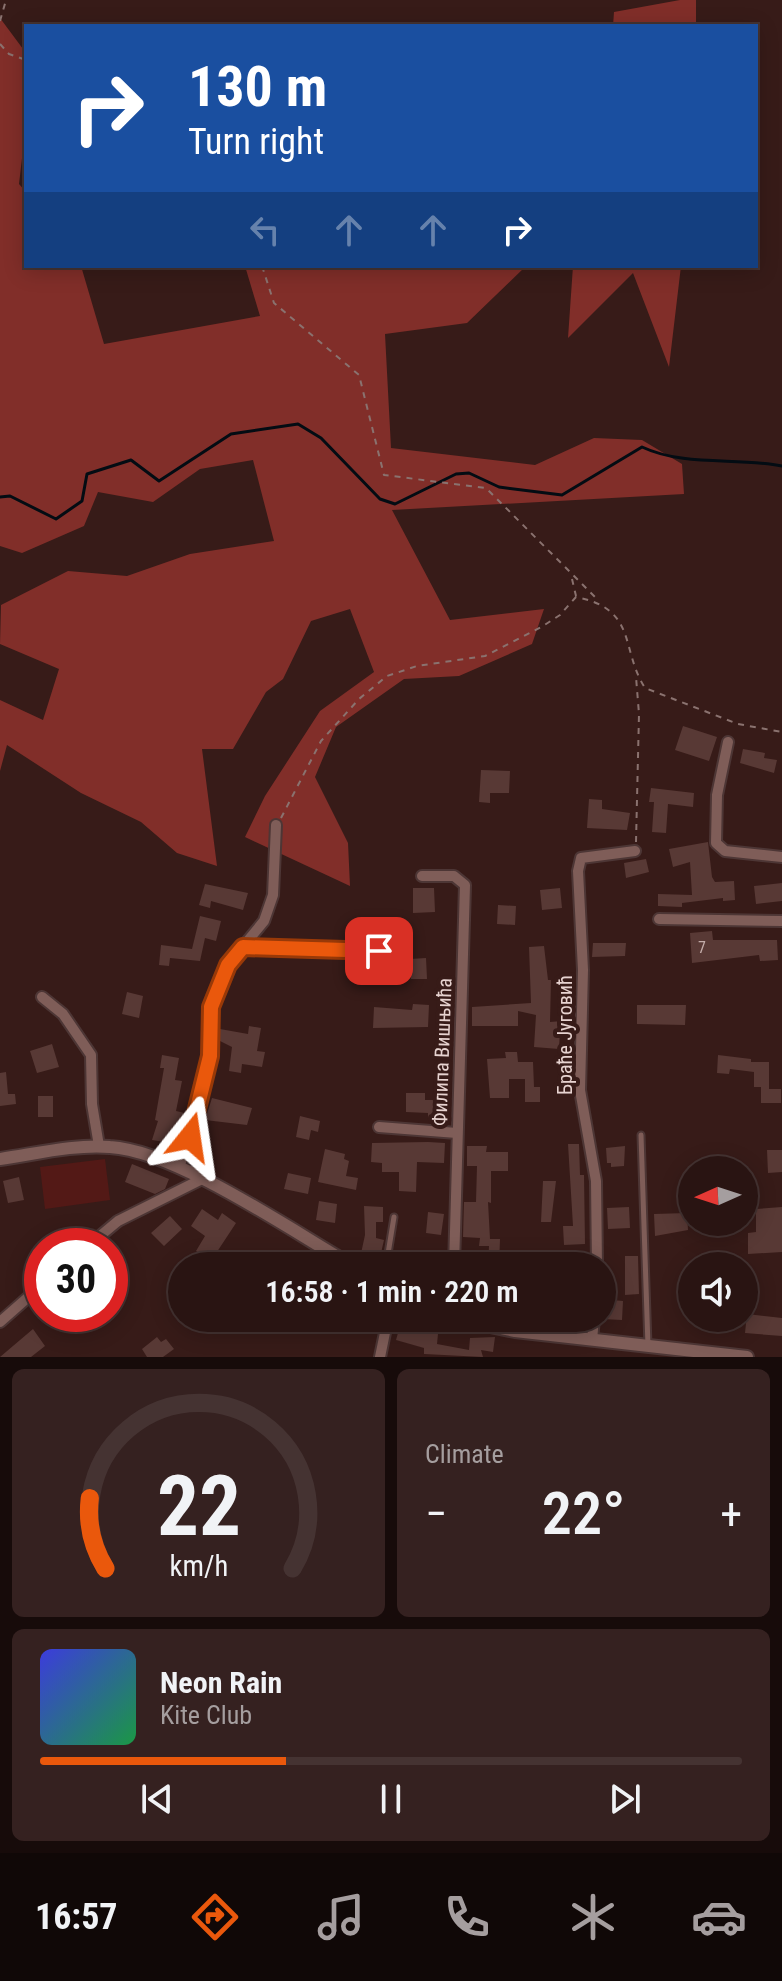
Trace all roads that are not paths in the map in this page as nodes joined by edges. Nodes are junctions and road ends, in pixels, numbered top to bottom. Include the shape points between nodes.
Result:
1 (728, 742) dead end
2 (276, 825) road end
3 (635, 851) road end
4 (782, 857) edge
5 (422, 876) dead end
6 (659, 919) dead end
7 (782, 921) edge
8 (243, 947) junction
9 (379, 951) dead end
10 (42, 997) dead end
11 (379, 1127) dead end
12 (457, 1133) junction
13 (641, 1135) dead end
14 (99, 1146) junction
15 (0, 1159) edge
16 (179, 1167) junction
17 (202, 1179) junction
18 (394, 1217) dead end
19 (110, 1228) edge
20 (329, 1252) edge
21 (388, 1252) edge
22 (454, 1252) edge
23 (597, 1252) edge
24 (24, 1301) edge
25 (0, 1322) edge
26 (385, 1332) edge
27 (527, 1332) edge
28 (593, 1332) edge
29 (592, 1340) junction
30 (648, 1347) junction
31 (380, 1357) edge
32 (747, 1357) edge

1 - 4 street via 717,795 716,843 725,851
2 - 8 street via 273,895 264,921
3 - 23 street, Браће Југовић via 581,858 578,871 583,970 580,1090 596,1181
5 - 12 street, Филипа Вишњића via 454,876 465,885
6 - 7 street
8 - 9 lane
8 - 16 street via 228,965 211,1007 210,1056 196,1121
10 - 14 street via 63,1014 91,1055
11 - 12 street
12 - 22 street, Филипа Вишњића
13 - 30 lane
14 - 15 street
14 - 16 street via 140,1152
16 - 17 street
17 - 19 street
17 - 20 street
18 - 21 lane
24 - 25 street
26 - 31 street
27 - 29 street
28 - 29 street
29 - 30 street
30 - 32 street

